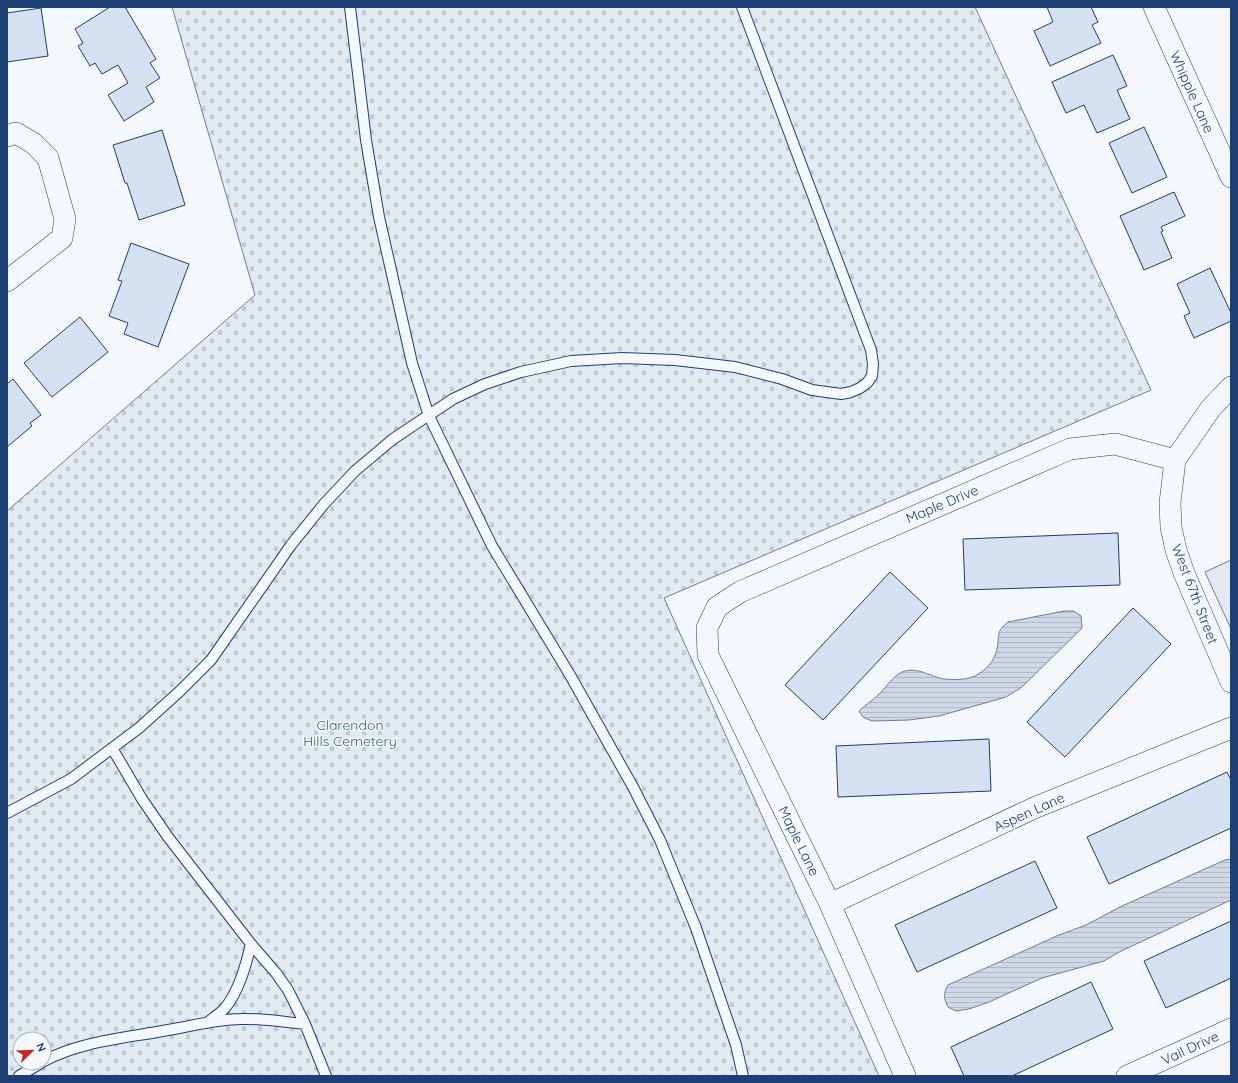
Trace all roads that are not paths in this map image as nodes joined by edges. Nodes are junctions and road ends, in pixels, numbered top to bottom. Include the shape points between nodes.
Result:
1 (350, 7) edge
2 (742, 7) edge
3 (1154, 7) edge
4 (7, 136) edge
5 (1231, 176) edge
6 (7, 281) edge
7 (1231, 387) edge
8 (429, 416) junction
9 (1175, 460) junction
10 (717, 607) joint
11 (1231, 682) edge
12 (1231, 728) edge
13 (112, 748) junction
14 (7, 813) edge
15 (830, 904) junction
16 (251, 944) junction
17 (208, 1022) junction
18 (305, 1024) junction
19 (1231, 1029) edge
20 (52, 1058) edge
21 (326, 1076) edge
22 (743, 1076) edge
23 (904, 1076) edge
24 (1127, 1076) edge

1 - 8 lane via 366,140 379,217 412,363
2 - 8 lane via 872,350 874,364 872,376 867,383 851,392 841,394 812,390 736,367 675,360 622,358 571,361 521,372 485,384 453,399
3 - 5 street, Whipple Lane
4 - 6 street via 16,133 33,143 48,158 65,219 62,238
7 - 9 street via 1211,408
8 - 13 lane via 394,438 355,471 291,545 211,660 180,692
8 - 22 lane via 492,546 570,675 660,840 696,928 736,1045
9 - 10 street, Maple Drive via 1115,444 1070,449 740,592
9 - 11 street, West 67th Street via 1170,503 1171,528 1178,556
10 - 15 street, Maple Lane via 707,628 708,654
12 - 15 street, Aspen Lane via 1034,808
13 - 14 lane via 71,779
13 - 16 lane via 168,837
15 - 23 street, Maple Lane
16 - 17 lane via 245,969 234,993 225,1009
16 - 18 lane via 288,990
17 - 18 lane via 259,1018
17 - 20 lane via 73,1049
18 - 21 lane
19 - 24 street, Vail Drive

